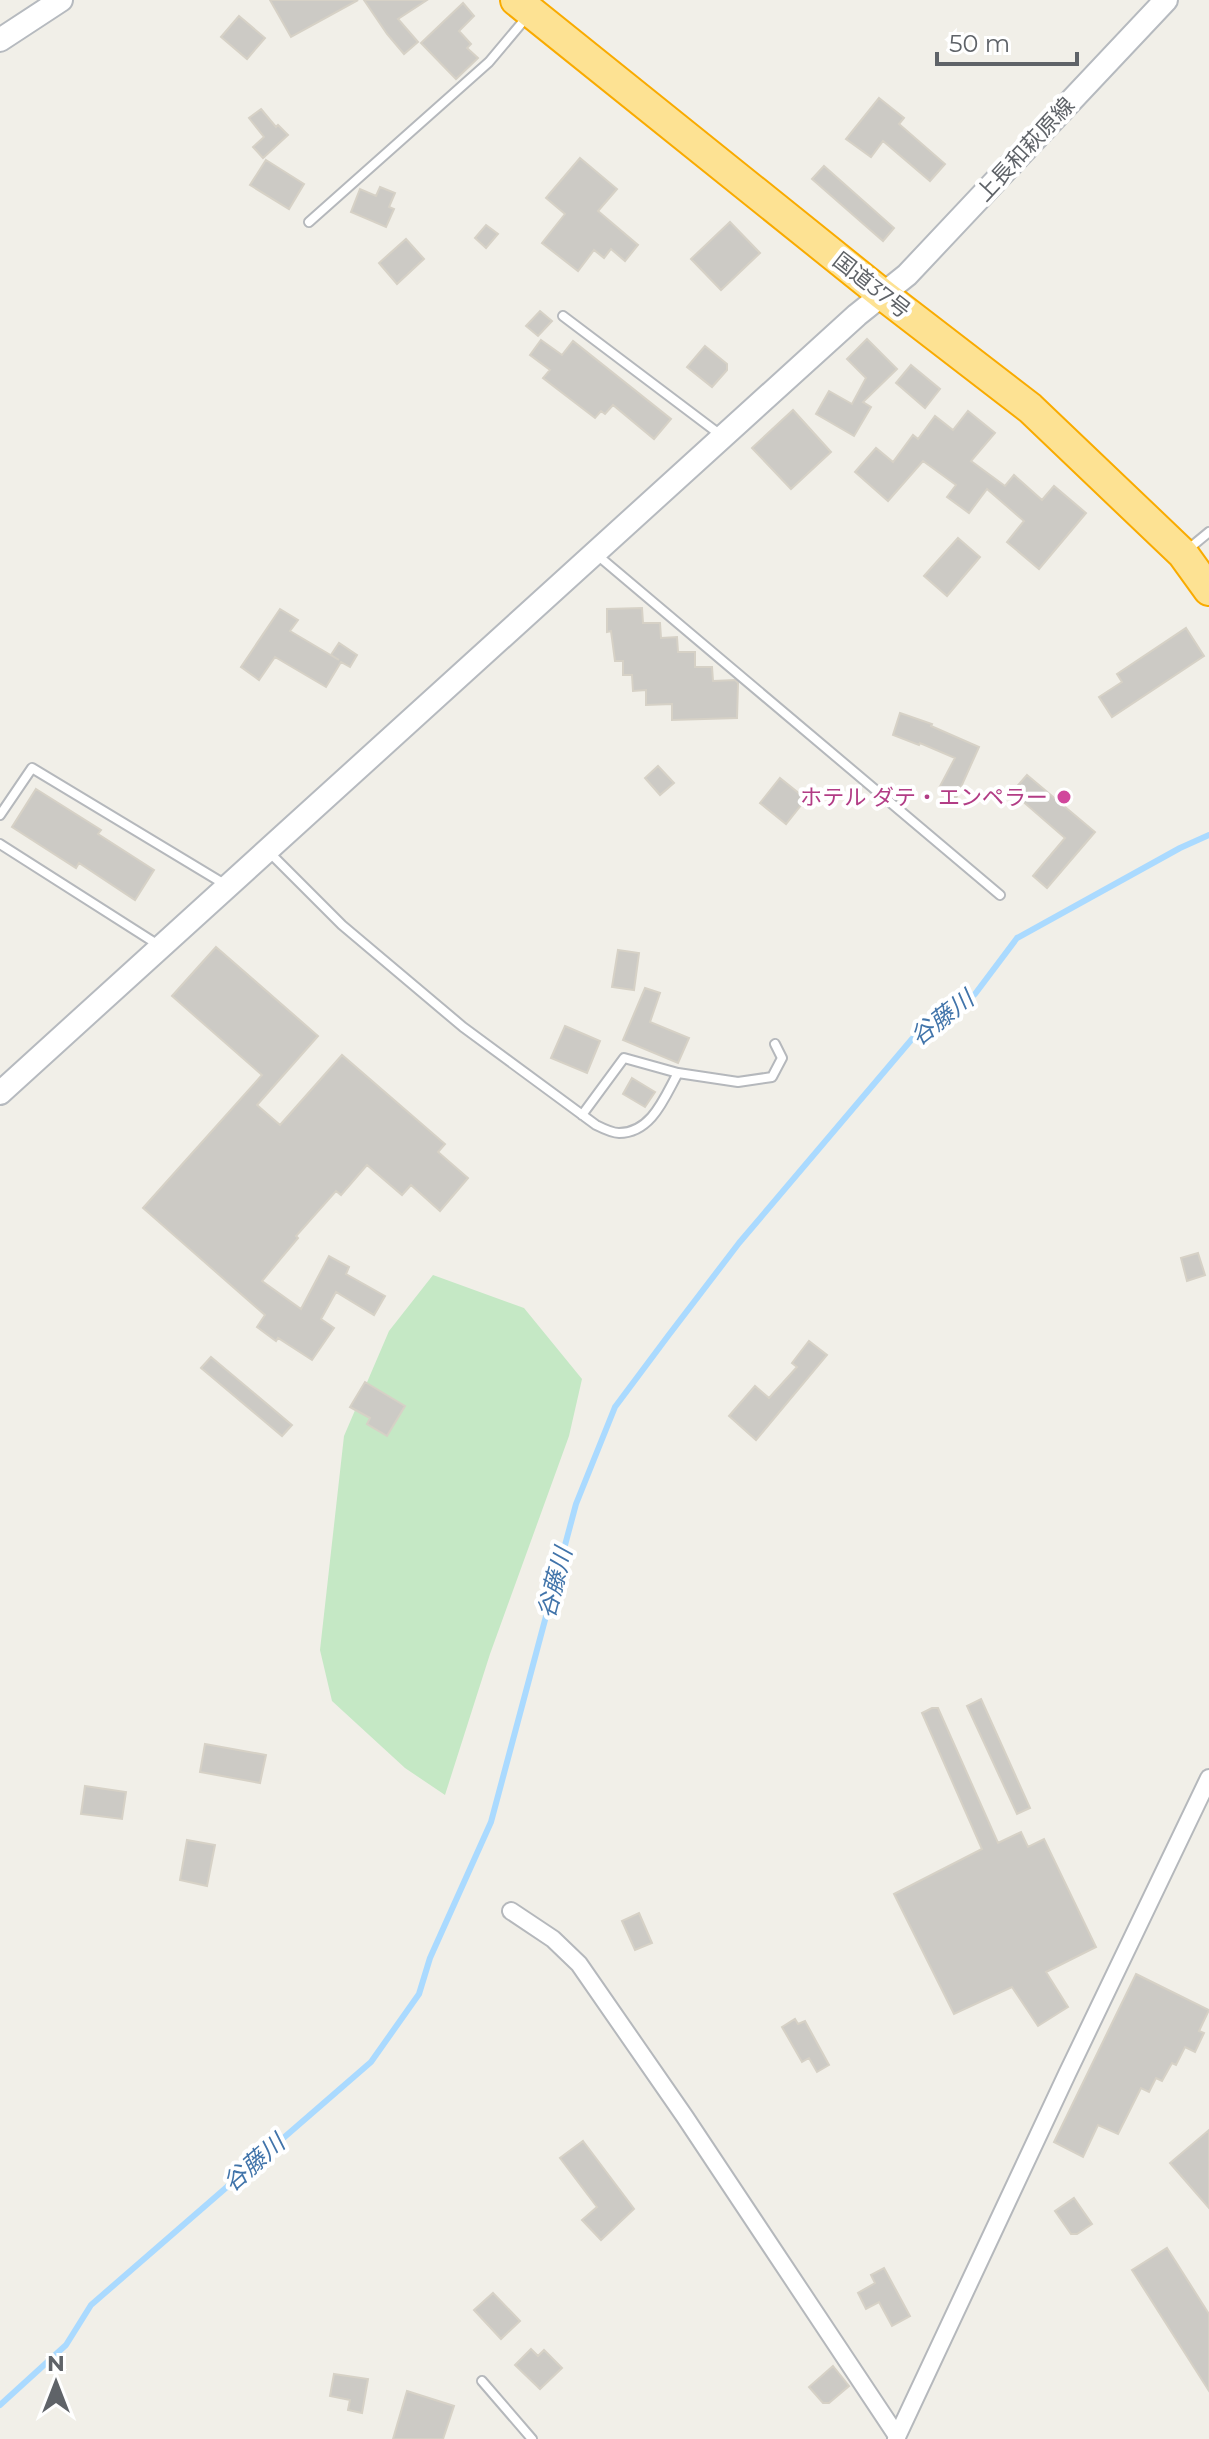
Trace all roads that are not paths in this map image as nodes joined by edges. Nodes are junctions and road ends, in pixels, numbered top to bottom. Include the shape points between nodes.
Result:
1 (61, 0) edge
2 (1166, 0) edge
3 (524, 6) edge
4 (0, 40) edge
5 (309, 222) dead end
6 (882, 294) junction
7 (563, 316) dead end
8 (724, 437) junction
9 (1209, 532) edge
10 (595, 554) junction
11 (1183, 554) junction
12 (1209, 590) edge
13 (0, 815) edge
14 (0, 844) edge
15 (266, 850) junction
16 (227, 886) junction
17 (1000, 895) dead end
18 (161, 947) junction
19 (775, 1044) dead end
20 (678, 1073) junction
21 (0, 1093) edge
22 (582, 1115) junction
23 (1209, 1778) edge
24 (511, 1911) dead end
25 (482, 2381) dead end
26 (896, 2438) edge
27 (532, 2439) edge

1 - 4 street
2 - 6 street, 上長和萩原線 via 907,275
3 - 5 lane via 489,62
3 - 6 highway, 国道37号
6 - 8 street, 上長和萩原線
6 - 11 highway, 国道37号 via 1030,408
7 - 8 lane
8 - 10 street, 上長和萩原線
9 - 11 lane
10 - 15 street, 上長和萩原線
10 - 17 lane
11 - 12 highway, 国道37号
13 - 16 lane via 32,768
14 - 18 lane
15 - 16 street, 上長和萩原線
15 - 22 lane via 342,925 463,1027
16 - 18 street, 上長和萩原線
18 - 21 street, 上長和萩原線
19 - 20 lane via 782,1058 772,1077 738,1082
20 - 22 lane via 624,1058
20 - 22 lane via 657,1112 642,1127 619,1133
23 - 26 street
24 - 26 street via 579,1964
25 - 27 lane

